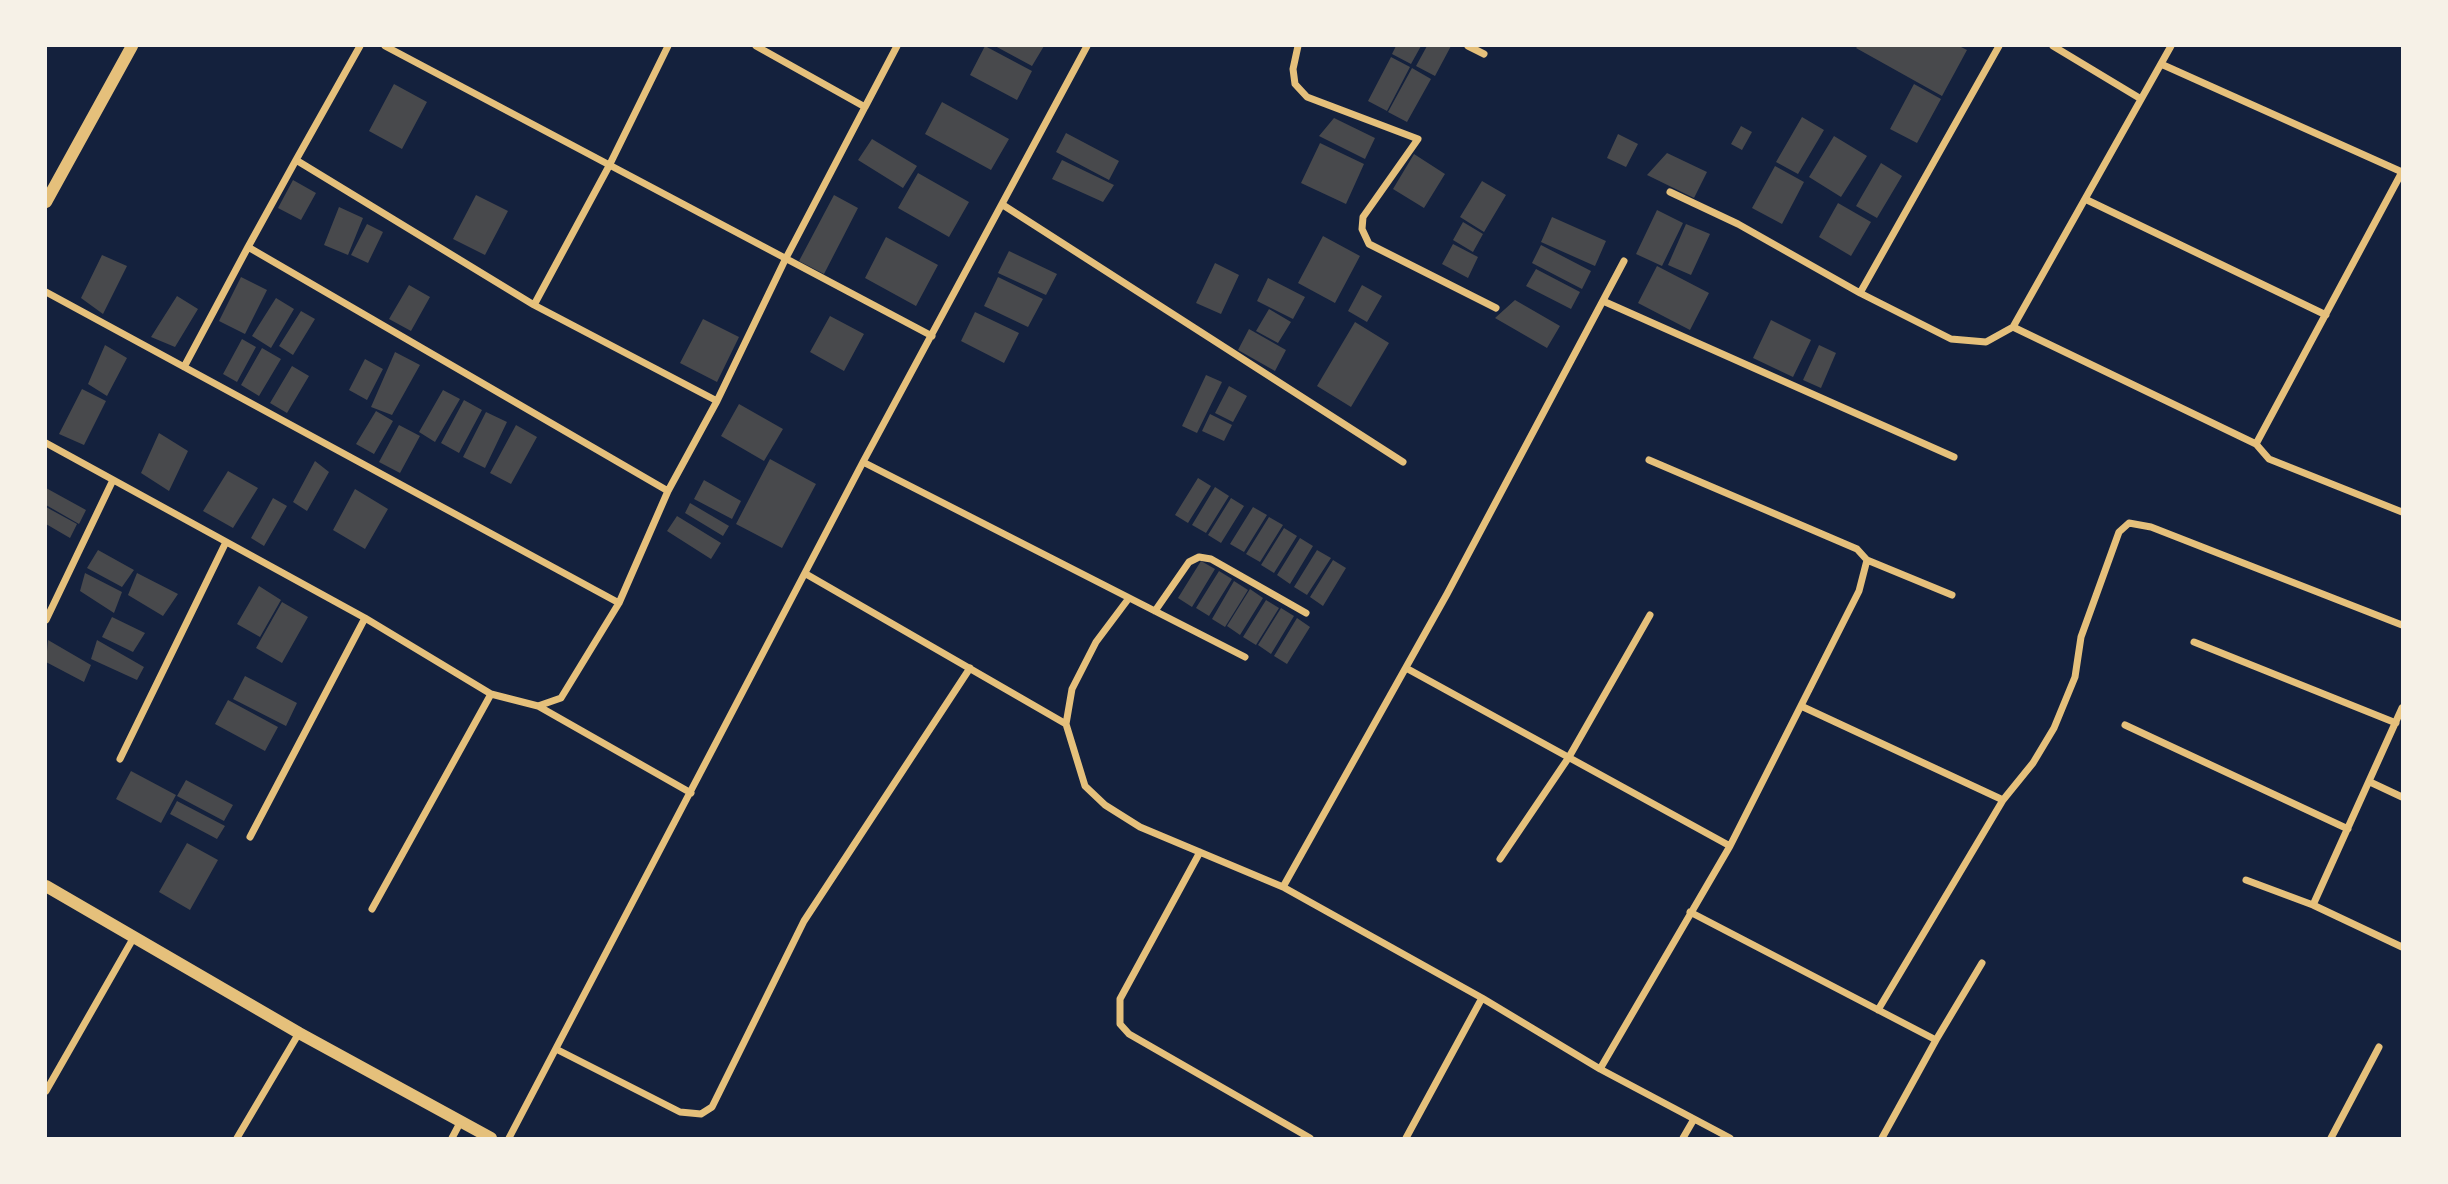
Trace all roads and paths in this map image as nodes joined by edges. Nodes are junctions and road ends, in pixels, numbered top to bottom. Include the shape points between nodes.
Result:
1 (132, 46) edge
2 (360, 46) edge
3 (385, 46) edge
4 (667, 46) edge
5 (756, 46) edge
6 (897, 46) edge
7 (1087, 46) edge
8 (1298, 46) edge
9 (1468, 46) edge
10 (2053, 46) edge
11 (2171, 46) edge
12 (1996, 47) edge
13 (1484, 54) dead end
14 (2161, 64) junction
15 (2141, 99) junction
16 (865, 107) junction
17 (296, 160) junction
18 (609, 166) junction
19 (2402, 172) edge
20 (1670, 192) dead end
21 (2085, 199) junction
22 (46, 202) edge
23 (1003, 205) junction
24 (248, 247) junction
25 (785, 260) junction
26 (1624, 261) dead end
27 (46, 292) edge
28 (1860, 293) junction
29 (1603, 301) junction
30 (534, 305) junction
31 (1496, 308) dead end
32 (2326, 315) junction
33 (2013, 327) junction
34 (932, 336) junction
35 (184, 367) junction
36 (717, 401) junction
37 (46, 443) edge
38 (2256, 444) junction
39 (1954, 457) dead end
40 (1649, 460) dead end
41 (1403, 462) dead end
42 (863, 463) junction
43 (113, 480) junction
44 (668, 491) junction
45 (2403, 512) edge
46 (226, 542) junction
47 (1867, 561) junction
48 (806, 574) junction
49 (1952, 595) dead end
50 (1129, 598) junction
51 (620, 603) junction
52 (1155, 611) junction
53 (1306, 613) dead end
54 (1650, 615) dead end
55 (365, 618) junction
56 (46, 620) edge
57 (2403, 625) edge
58 (2194, 642) dead end
59 (1245, 657) dead end
60 (970, 668) junction
61 (1406, 668) junction
62 (491, 694) junction
63 (538, 706) junction
64 (1801, 706) junction
65 (2403, 708) edge
66 (2396, 723) junction
67 (1066, 724) junction
68 (2125, 725) dead end
69 (1569, 757) junction
70 (120, 759) dead end
71 (2370, 782) junction
72 (691, 793) junction
73 (2403, 797) edge
74 (2003, 800) junction
75 (2348, 829) junction
76 (250, 837) dead end
77 (1730, 845) junction
78 (1200, 852) junction
79 (1500, 859) dead end
80 (2246, 880) dead end
81 (46, 886) edge
82 (1283, 887) junction
83 (2313, 905) junction
84 (372, 908) dead end
85 (1690, 912) junction
86 (134, 936) junction
87 (2403, 947) edge
88 (1982, 963) dead end
89 (1482, 998) junction
90 (1878, 1010) junction
91 (299, 1033) junction
92 (1936, 1040) junction
93 (2379, 1047) dead end
94 (556, 1049) junction
95 (1600, 1069) junction
96 (46, 1091) edge
97 (1693, 1119) junction
98 (462, 1120) junction
99 (237, 1139) edge
100 (452, 1139) edge
101 (491, 1139) edge
102 (509, 1139) edge
103 (1310, 1139) edge
104 (1406, 1139) edge
105 (1683, 1139) edge
106 (1730, 1139) edge
107 (1881, 1139) edge
108 (2331, 1139) edge

1 - 22 street
2 - 17 street
3 - 18 street
4 - 18 street
5 - 16 street
6 - 16 street
7 - 23 street
8 - 31 street via 1295,84 1307,97 1418,139 1363,217 1362,229 1369,244
9 - 13 street
10 - 15 street
11 - 14 street
12 - 28 street
14 - 15 street
14 - 19 street
15 - 21 street
16 - 25 street
17 - 24 street
17 - 30 street
18 - 25 street
18 - 30 street
19 - 32 street
20 - 28 street via 1738,224
21 - 32 street
21 - 33 street
23 - 34 street
23 - 41 street
24 - 35 street
24 - 44 street
25 - 34 street
25 - 36 street
26 - 29 street
27 - 35 street
28 - 33 street via 1951,339 1986,342
29 - 39 street
29 - 61 street
30 - 36 street
32 - 38 street
33 - 38 street
34 - 42 street
35 - 51 street
36 - 44 street
37 - 43 street
38 - 45 street via 2269,459
40 - 47 street via 1857,549
42 - 48 street
42 - 50 street
43 - 46 street
43 - 56 street
44 - 51 street
46 - 55 street
46 - 70 street
47 - 49 street
47 - 64 street via 1858,591
48 - 60 street
48 - 72 street
50 - 52 street
50 - 67 street via 1096,642 1072,689
51 - 63 street via 561,698
52 - 53 street via 1189,562 1199,557 1211,559
52 - 59 street
54 - 69 street
55 - 62 street
55 - 76 street
57 - 74 street via 2151,527 2129,523 2119,532 2081,637 2075,677 2054,728
58 - 66 street
60 - 67 street
60 - 94 street via 804,921 712,1107 701,1114 680,1112
61 - 69 street
61 - 82 street
62 - 63 street
62 - 84 street
63 - 72 street
64 - 74 street
64 - 77 street
65 - 66 street
66 - 71 street
67 - 78 street via 1085,786 1140,827
68 - 75 street
69 - 77 street
69 - 79 street
71 - 73 street
71 - 75 street
72 - 94 street
74 - 90 street
75 - 83 street
77 - 85 street
78 - 82 street
78 - 103 street via 1120,999 1121,1024 1129,1034
80 - 83 street
81 - 86 street
82 - 89 street
83 - 87 street
85 - 90 street
85 - 95 street
86 - 91 street
86 - 96 street
88 - 92 street
89 - 95 street
89 - 104 street
90 - 92 street
91 - 98 street
91 - 99 street
92 - 107 street
93 - 108 street
94 - 102 street
95 - 97 street
97 - 105 street
97 - 106 street
98 - 100 street
98 - 101 street

